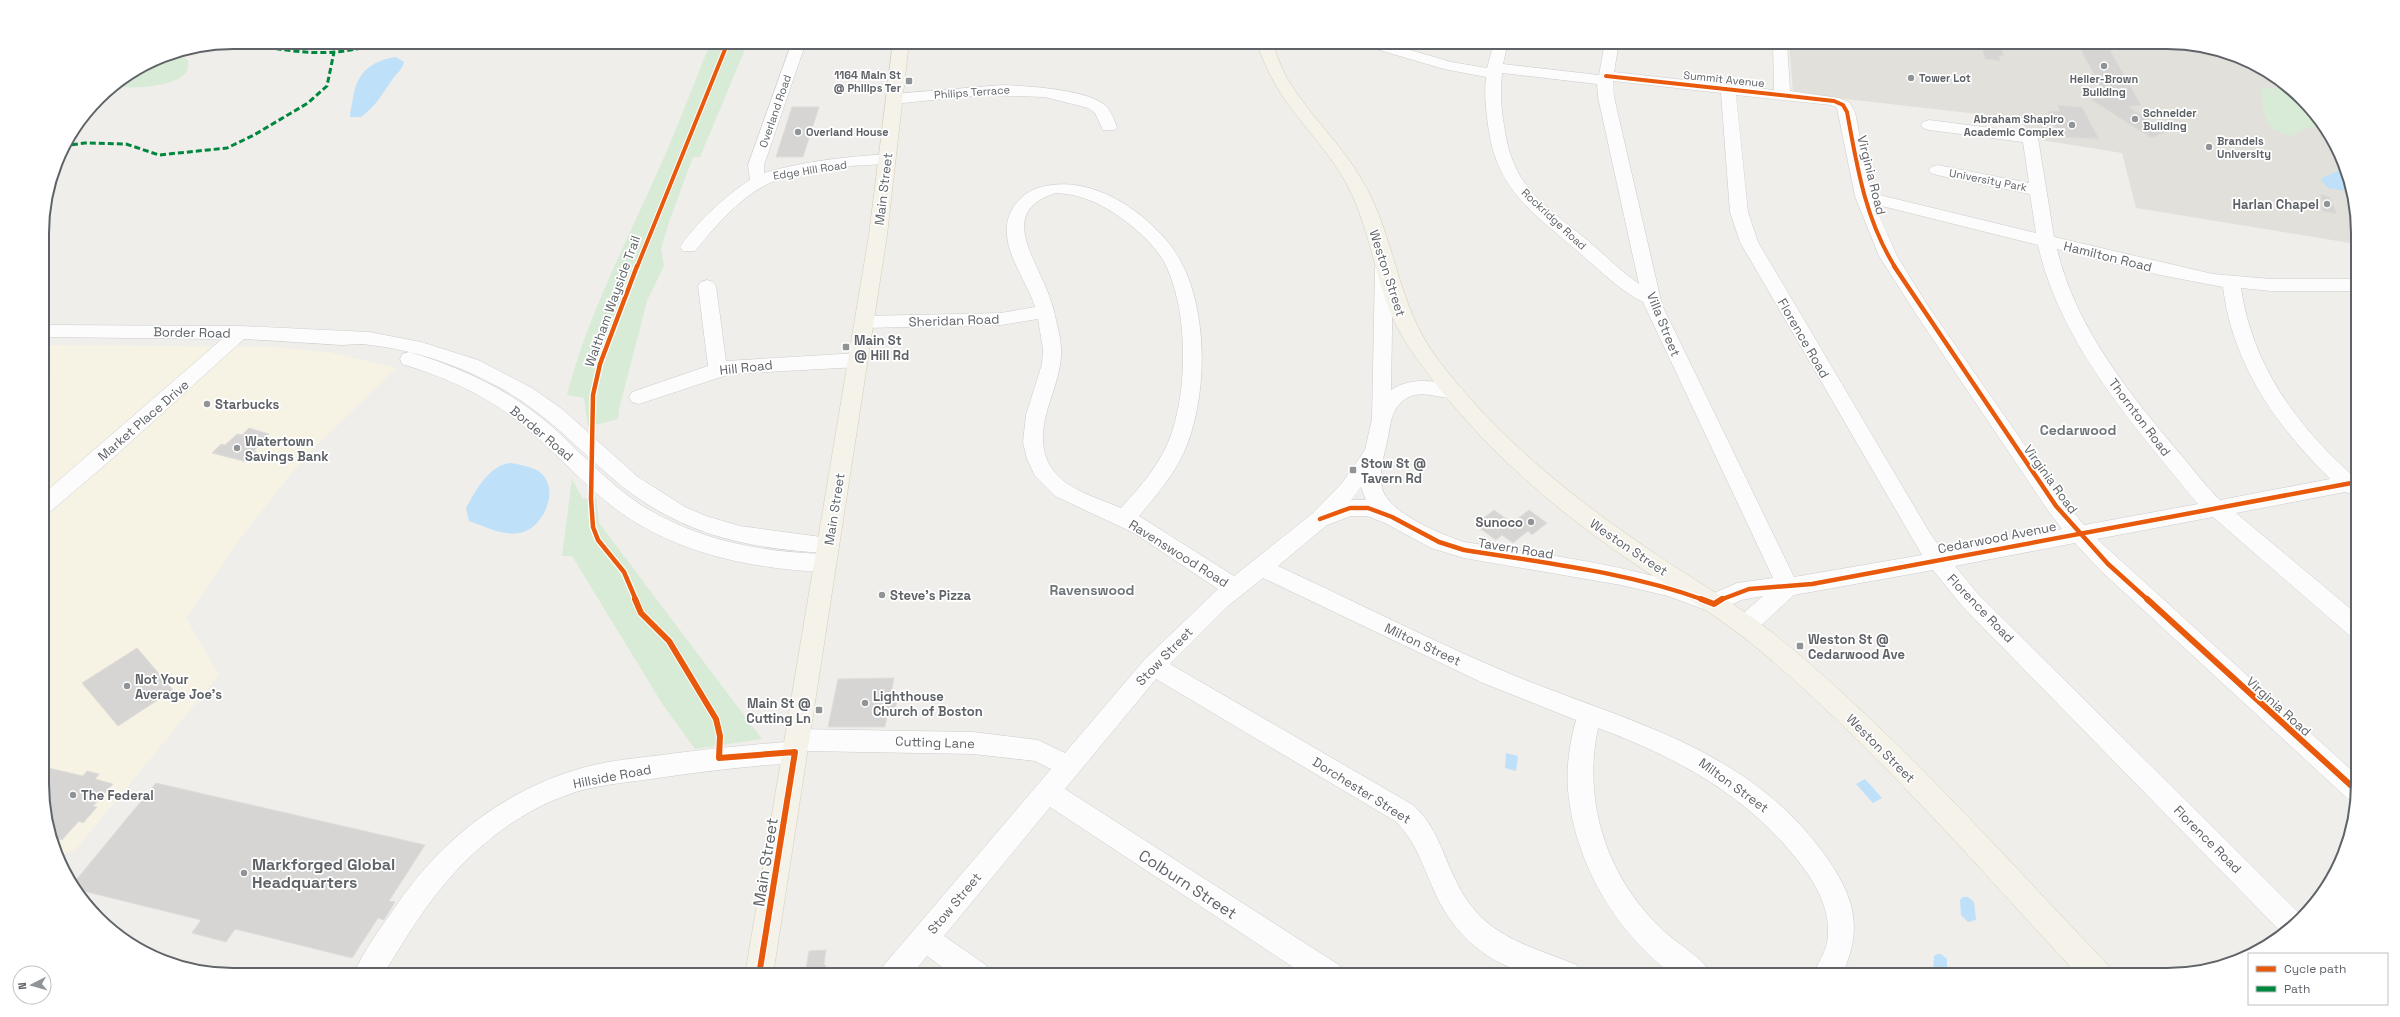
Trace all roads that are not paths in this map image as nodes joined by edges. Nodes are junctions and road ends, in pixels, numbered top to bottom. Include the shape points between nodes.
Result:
1 (797, 49) edge
2 (900, 49) edge
3 (1267, 49) edge
4 (1391, 49) edge
5 (1499, 49) edge
6 (1611, 49) edge
7 (1780, 49) edge
8 (1493, 71) junction
9 (1606, 78) junction
10 (1728, 90) junction
11 (1782, 95) junction
12 (894, 99) junction
13 (1840, 103) joint
14 (1929, 125) dead end
15 (1109, 127) dead end
16 (887, 159) junction
17 (1937, 170) dead end
18 (759, 181) junction
19 (2038, 190) junction
20 (1863, 196) junction
21 (2046, 240) junction
22 (689, 247) dead end
23 (1383, 259) junction
24 (2231, 282) junction
25 (2351, 285) edge
26 (706, 286) dead end
27 (1652, 298) junction
28 (1045, 312) junction
29 (864, 322) junction
30 (49, 331) edge
31 (241, 332) junction
32 (858, 360) junction
33 (718, 370) junction
34 (1454, 392) junction
35 (639, 397) dead end
36 (1381, 422) junction
37 (1378, 443) junction
38 (2351, 482) edge
39 (2351, 486) edge
40 (49, 501) edge
41 (2214, 509) junction
42 (1392, 517) junction
43 (1125, 518) junction
44 (1320, 519) junction
45 (2078, 533) junction
46 (1636, 552) junction
47 (827, 554) junction
48 (1937, 560) junction
49 (1260, 567) junction
50 (1578, 569) junction
51 (1234, 588) junction
52 (1788, 588) junction
53 (1714, 604) junction
54 (2351, 623) edge
55 (1746, 625) junction
56 (1153, 666) junction
57 (1589, 715) junction
58 (796, 746) junction
59 (1068, 766) junction
60 (2351, 787) edge
61 (1047, 792) junction
62 (2290, 921) edge
63 (925, 938) junction
64 (372, 968) edge
65 (760, 968) edge
66 (900, 968) edge
67 (966, 968) edge
68 (1318, 968) edge
69 (1548, 968) edge
70 (1689, 968) edge
71 (1831, 968) edge
72 (2091, 968) edge

1 - 18 street, Overland Road via 756,165
2 - 12 main road, Main Street
3 - 23 main road, Weston Street via 1275,71 1289,95 1344,164 1357,185
4 - 8 street, Summit Avenue via 1449,66
5 - 8 street, Rockridge Road
6 - 9 street, Villa Street
7 - 11 street
8 - 9 street, Summit Avenue
8 - 27 street, Rockridge Road via 1492,99 1499,146 1514,180 1534,203 1596,258 1630,286
9 - 10 street, Summit Avenue
9 - 27 street, Villa Street via 1606,97
10 - 11 street, Summit Avenue
10 - 48 street, Florence Road via 1739,212 1749,242 1920,536
11 - 13 street, Summit Avenue
12 - 15 street, Philips Terrace via 986,89 1037,91 1074,98 1095,106 1103,113
12 - 16 main road, Main Street
13 - 20 street, Virginia Road via 1847,112
14 - 19 street, Thornton Road via 2030,138
16 - 18 street, Edge Hill Road via 795,171
16 - 29 main road, Main Street
17 - 19 street, University Park
18 - 22 street, Edge Hill Road via 747,189
19 - 21 street, Thornton Road
20 - 21 street, Hamilton Road
20 - 45 street, Virginia Road via 1880,240 1914,298 2028,467
21 - 24 street, Hamilton Road via 2164,270
21 - 41 street, Thornton Road via 2059,286 2094,353 2147,428
23 - 34 main road, Weston Street via 1395,300 1408,328 1430,363
23 - 36 street via 1385,290 1380,383
24 - 25 street, Hamilton Road
24 - 38 street via 2240,333 2262,384 2322,458
26 - 33 street
27 - 52 street, Villa Street via 1658,317
28 - 29 street, Sheridan Road via 1001,318
28 - 43 street, Ravenswood Road via 1052,342 1053,361 1033,430 1033,447 1038,463 1046,476 1064,491
28 - 43 street, Ravenswood Road via 1020,252 1016,231 1018,216 1025,204 1033,195 1045,189 1077,189 1115,207 1147,230 1170,257 1177,270 1191,337 1185,420 1173,455
29 - 32 main road, Main Street
30 - 31 street, Border Road
31 - 40 street, Market Place Drive via 118,443
31 - 47 street, Border Road via 340,338 355,346 435,368 494,396 528,418 609,492 631,509 668,531 740,554 791,562
32 - 33 street, Hill Road via 756,365
32 - 47 main road, Main Street
33 - 35 street, Hill Road
34 - 36 street, Stow Street via 1424,387 1402,392 1386,405
34 - 46 main road, Weston Street via 1541,482
36 - 37 street, Stow Street
37 - 42 street via 1370,475 1370,486 1375,497
37 - 44 street, Stow Street via 1358,477
39 - 41 street, Cedarwood Avenue
41 - 45 street, Cedarwood Avenue
41 - 54 street, Thornton Road
42 - 44 street, Tavern Road via 1374,510 1355,507
42 - 50 street, Tavern Road via 1426,536 1464,550
43 - 51 street, Ravenswood Road
44 - 49 street, Stow Street
45 - 48 street, Cedarwood Avenue
45 - 60 street, Virginia Road via 2108,564
46 - 50 street via 1618,566
46 - 53 main road, Weston Street
47 - 58 main road, Main Street
48 - 52 street, Cedarwood Avenue
48 - 62 street, Florence Road via 1970,600
49 - 51 street, Stow Street
49 - 57 street, Milton Street via 1497,679
50 - 53 street, Tavern Road via 1636,579
51 - 56 street, Stow Street
52 - 53 street, Cedarwood Avenue via 1764,586 1744,589
52 - 55 street
53 - 55 main road, Weston Street
55 - 72 main road, Weston Street via 1853,720
56 - 59 street, Stow Street
56 - 69 street, Dorchester Street via 1404,813 1426,837 1449,896 1462,917 1478,934 1504,952
57 - 70 street via 1582,751 1580,790 1587,825 1598,856 1639,924 1664,949
57 - 71 street, Milton Street via 1650,736 1693,756 1756,797 1780,820 1818,868 1838,906 1841,919 1840,943
58 - 59 street, Cutting Lane via 966,742 1038,751
58 - 64 street, Hillside Road via 607,774 571,783 536,798 489,825 448,861 418,897
58 - 65 main road, Main Street
59 - 61 street, Stow Street
61 - 63 street, Stow Street
61 - 68 street, Colburn Street
63 - 66 street, Stow Street
63 - 67 street

